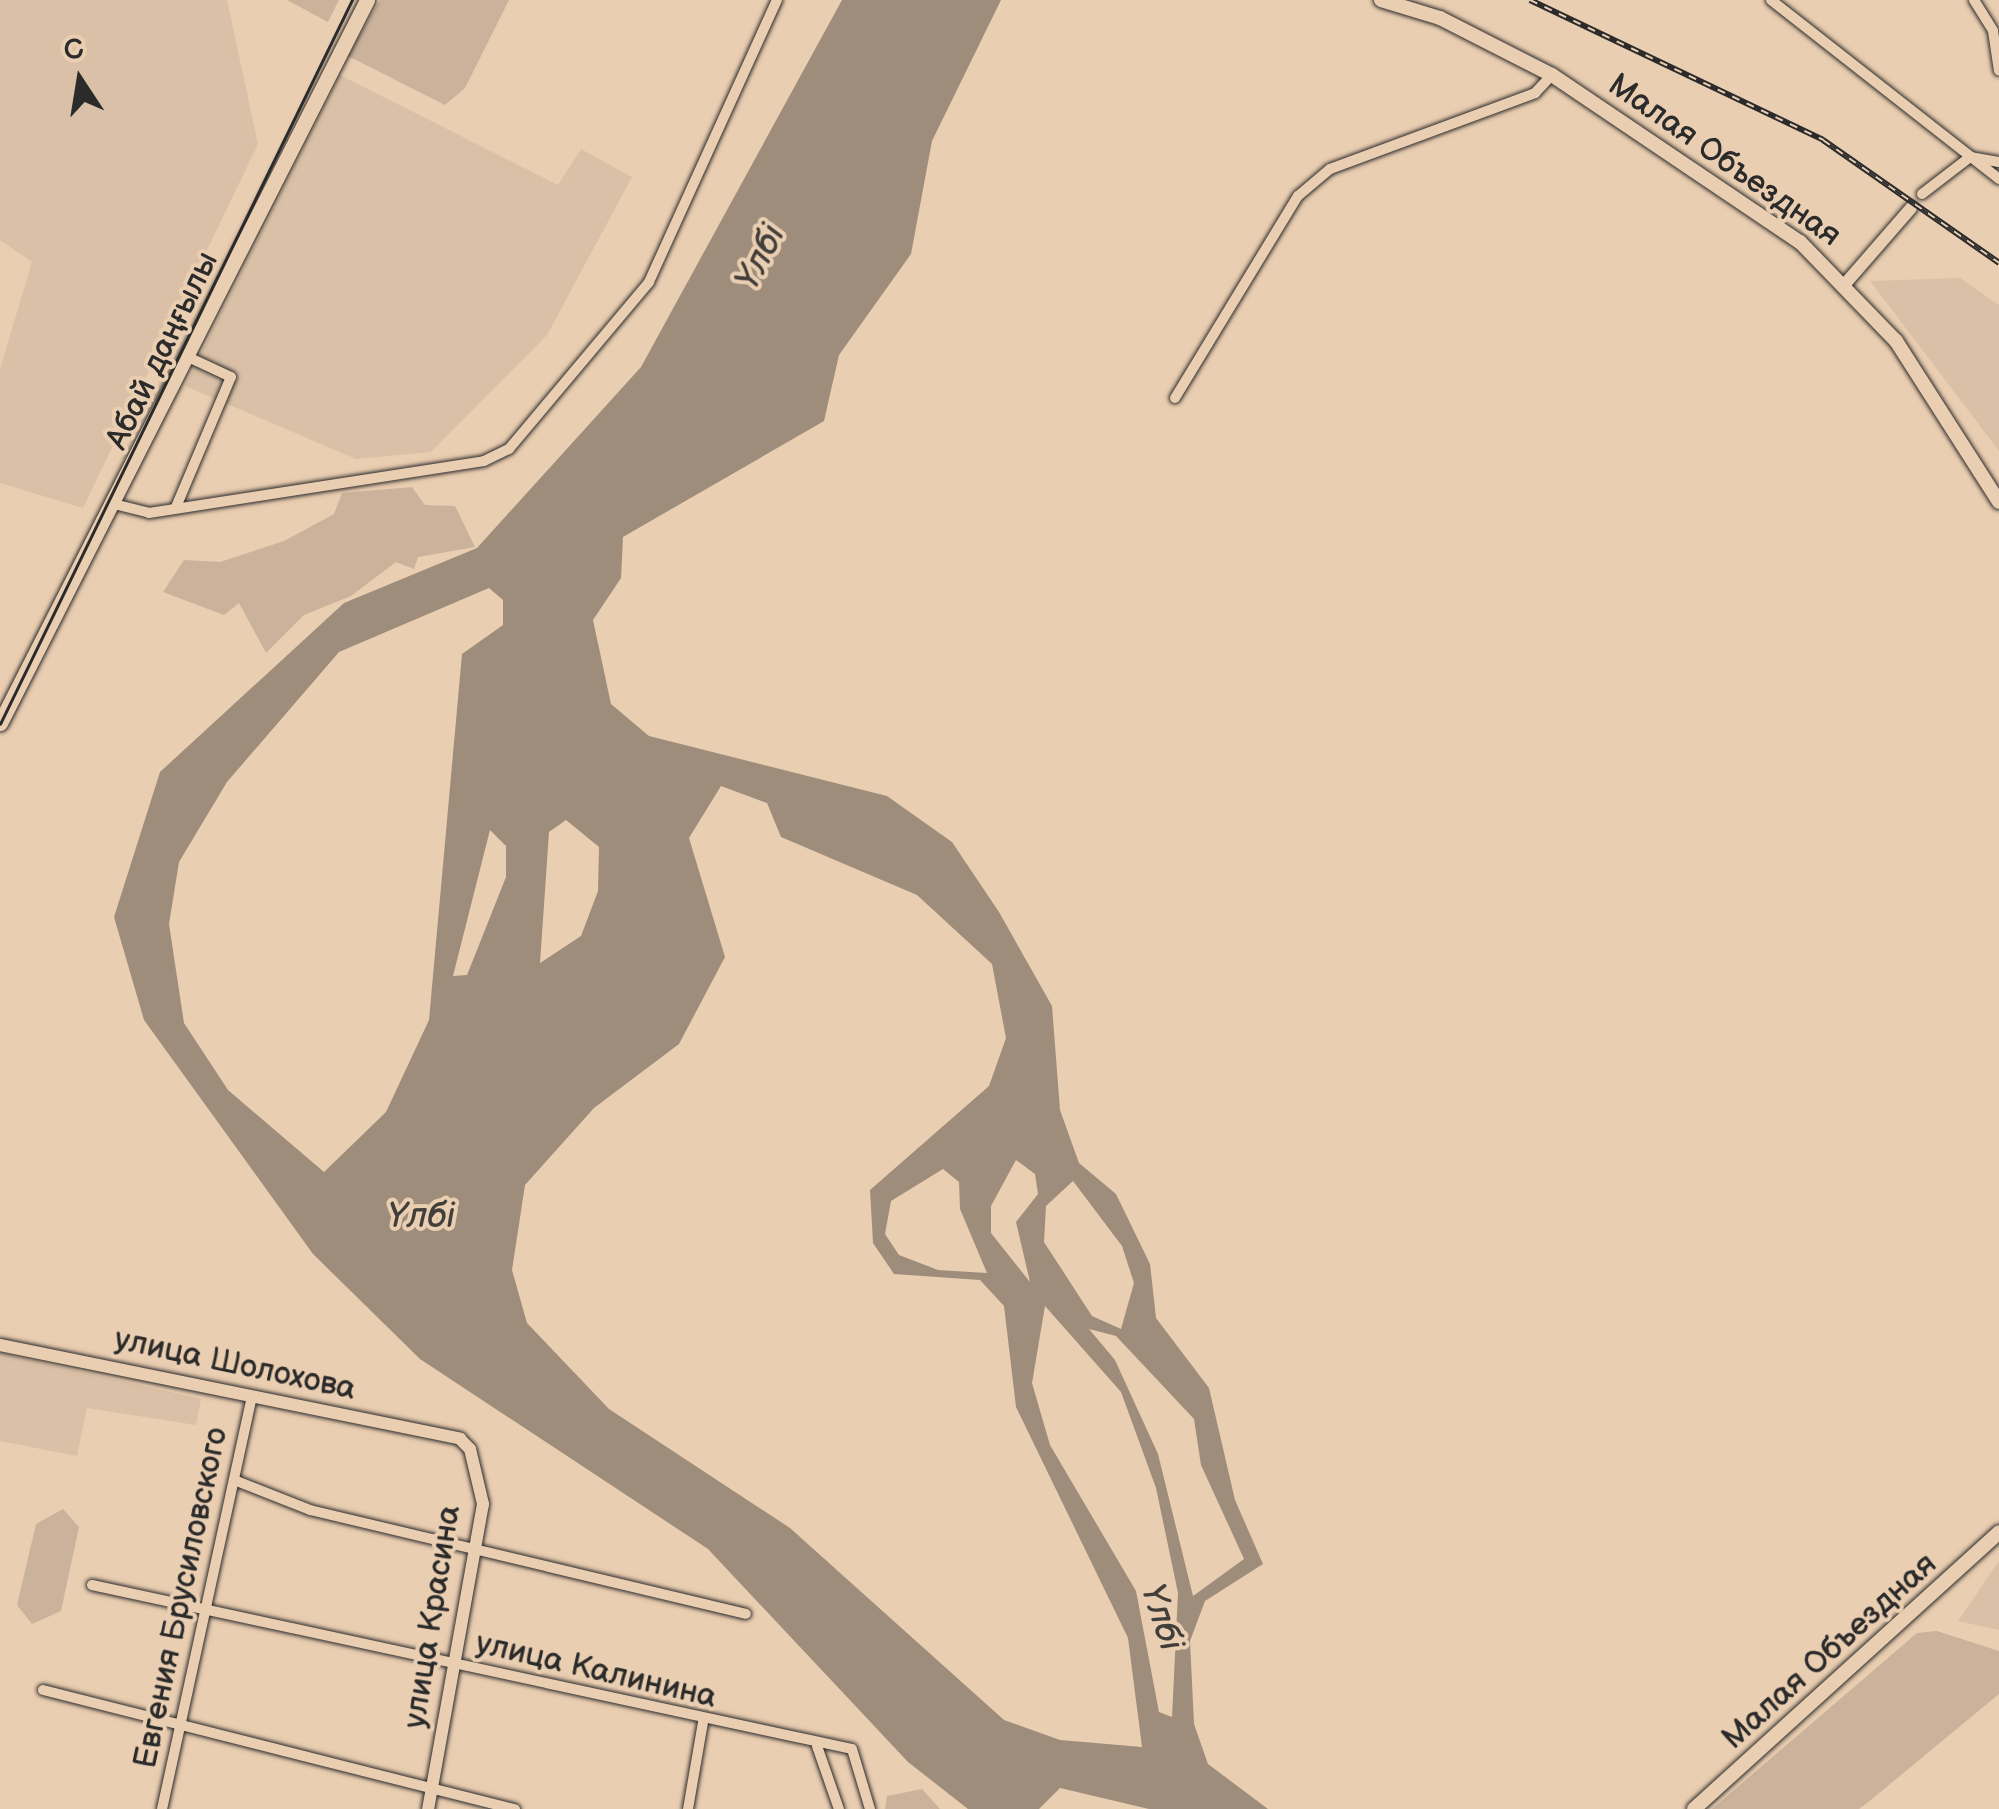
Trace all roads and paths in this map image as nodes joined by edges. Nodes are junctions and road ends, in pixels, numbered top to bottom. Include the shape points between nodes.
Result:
1 (368, 0) edge
2 (778, 0) edge
3 (1381, 0) edge
4 (1772, 0) edge
5 (1974, 0) edge
6 (1999, 72) edge
7 (1552, 75) junction
8 (1970, 157) junction
9 (1999, 162) edge
10 (1999, 179) edge
11 (1922, 194) dead end
12 (1912, 208) dead end
13 (1845, 284) junction
14 (190, 358) junction
15 (1175, 398) dead end
16 (1999, 502) edge
17 (118, 505) junction
18 (176, 507) junction
19 (5, 702) edge
20 (0, 722) edge
21 (0, 1345) edge
22 (252, 1397) junction
23 (460, 1439) joint
24 (234, 1480) junction
25 (1999, 1532) edge
26 (478, 1548) junction
27 (92, 1585) dead end
28 (205, 1608) junction
29 (746, 1614) dead end
30 (458, 1665) junction
31 (44, 1690) dead end
32 (182, 1721) junction
33 (703, 1722) junction
34 (817, 1746) junction
35 (432, 1788) junction
36 (162, 1809) edge
37 (428, 1809) edge
38 (515, 1809) edge
39 (688, 1809) edge
40 (839, 1809) edge
41 (870, 1809) edge
42 (1694, 1809) edge

1 - 14 main road, Абай даңғылы
2 - 18 street via 648,282 509,449 421,473
3 - 7 main road, Малая Объездная via 1440,18
4 - 8 street
5 - 6 street via 1994,31
7 - 13 main road, Малая Объездная via 1771,220
7 - 15 street via 1534,93 1330,169 1298,196
8 - 9 street
8 - 10 street
8 - 11 street
12 - 13 street
13 - 16 main road, Малая Объездная via 1925,380
14 - 17 main road, Абай даңғылы
14 - 18 street via 230,377
17 - 18 street via 143,514
17 - 19 main road, Абай даңғылы
19 - 20 main road, Абай даңғылы
21 - 22 street, улица Шолохова
22 - 23 street, улица Шолохова
22 - 24 street, Евгения Брусиловского
23 - 26 street, улица Красина via 483,1504
24 - 26 street via 310,1510
24 - 28 street, Евгения Брусиловского
25 - 42 main road, Малая Объездная
26 - 29 street
26 - 30 street, улица Красина
27 - 28 street, улица Калинина
28 - 30 street, улица Калинина
28 - 32 street, Евгения Брусиловского
30 - 33 street, улица Калинина
30 - 35 street, улица Красина
31 - 32 street
32 - 35 street
32 - 36 street, Евгения Брусиловского
33 - 34 street, улица Калинина
33 - 39 street
34 - 40 street
34 - 41 street, улица Калинина via 852,1749
35 - 37 street, улица Красина
35 - 38 street

